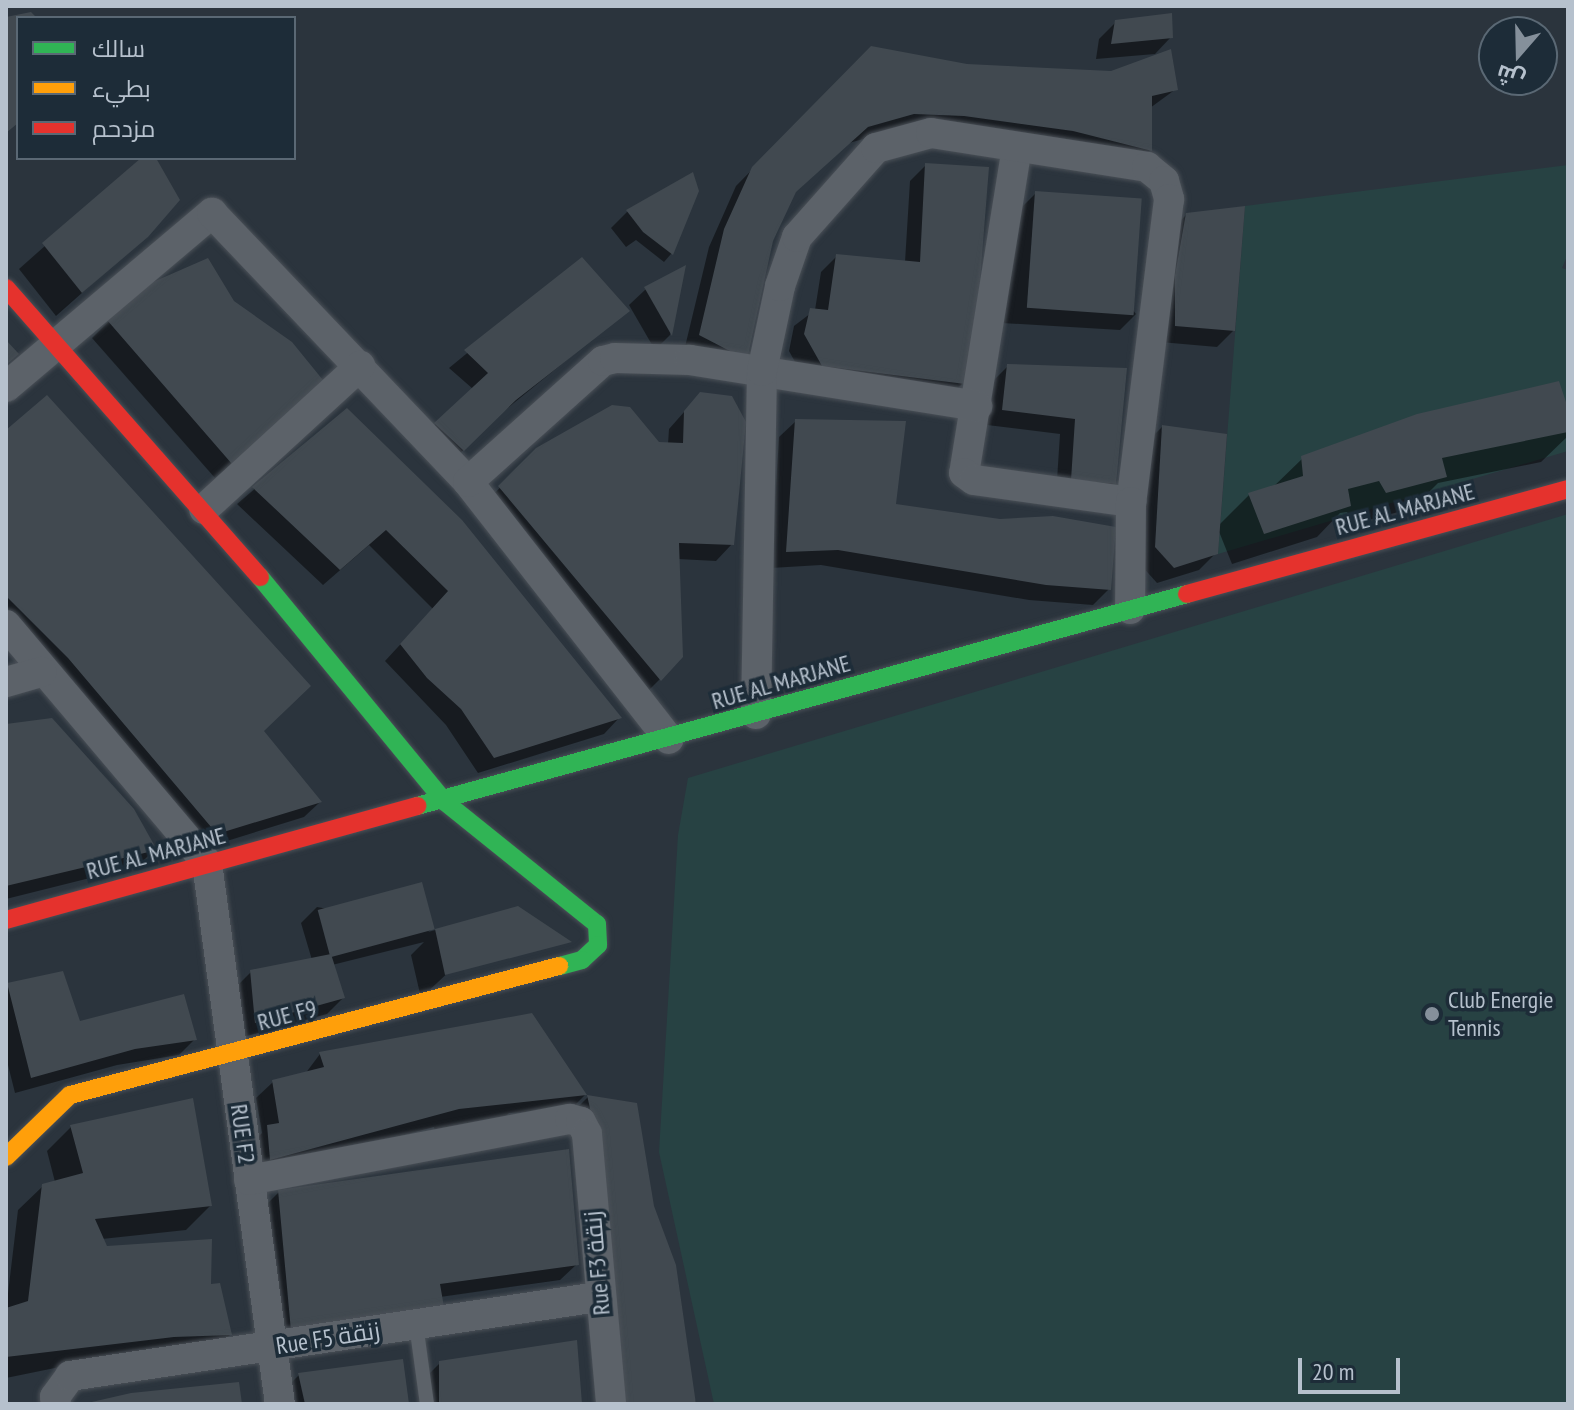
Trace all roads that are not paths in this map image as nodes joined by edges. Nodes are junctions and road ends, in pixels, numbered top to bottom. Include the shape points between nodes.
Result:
1 (1017, 147) junction
2 (6, 288) edge
3 (55, 343) junction
4 (360, 366) junction
5 (762, 371) junction
6 (6, 387) edge
7 (977, 406) junction
8 (468, 482) junction
9 (1568, 489) edge
10 (1131, 502) junction
11 (204, 509) junction
12 (1130, 609) junction
13 (6, 625) edge
14 (42, 672) junction
15 (6, 682) edge
16 (756, 714) junction
17 (669, 739) junction
18 (445, 802) junction
19 (207, 863) junction
20 (6, 920) edge
21 (231, 1055) junction
22 (6, 1157) edge
23 (249, 1180) junction
24 (598, 1297) junction
25 (416, 1324) junction
26 (272, 1347) junction
27 (58, 1394) edge
28 (280, 1404) edge
29 (427, 1404) edge
30 (611, 1404) edge

1 - 5 street via 931,133 876,148 797,237 780,286
1 - 7 street
1 - 10 street via 1147,167 1164,181 1169,199
2 - 3 street
3 - 4 street via 212,213
3 - 6 street
3 - 11 street
4 - 8 street
4 - 11 street
5 - 7 street
5 - 8 street via 690,360 603,361
5 - 16 street
7 - 10 street via 962,462 974,480
8 - 17 street
9 - 12 street, RUE AL MARJANE
10 - 12 street
11 - 18 street
12 - 16 street, RUE AL MARJANE
13 - 14 street
14 - 15 street
14 - 19 street
16 - 17 street, RUE AL MARJANE
17 - 18 street, RUE AL MARJANE
18 - 19 street, RUE AL MARJANE
18 - 21 street, RUE F9 via 597,924 598,945 582,960
19 - 20 street, RUE AL MARJANE
19 - 21 street, RUE F2
21 - 22 street, RUE F9 via 70,1095
21 - 23 street, RUE F2
23 - 24 street, Rue F3 زنقة via 570,1119 581,1122 587,1134
23 - 26 street, RUE F2
24 - 25 street, Rue F5 زنقة
24 - 30 street, Rue F3 زنقة
25 - 26 street, Rue F5 زنقة
25 - 29 lane
26 - 27 street, Rue F5 زنقة via 70,1376
26 - 28 street, RUE F2

